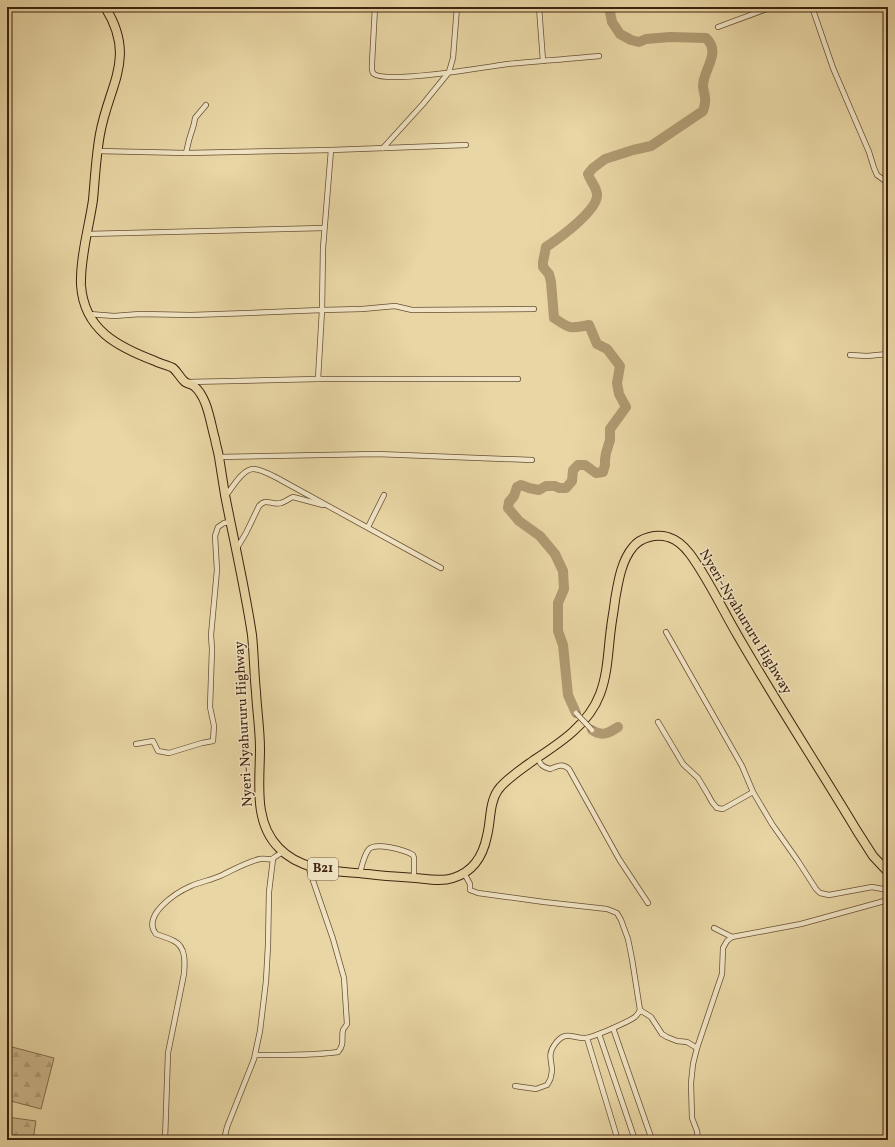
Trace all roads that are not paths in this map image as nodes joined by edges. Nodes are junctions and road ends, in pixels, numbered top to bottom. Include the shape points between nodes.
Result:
1 (105, 7) edge
2 (375, 7) edge
3 (457, 7) edge
4 (539, 7) edge
5 (772, 7) edge
6 (812, 7) edge
7 (718, 27) dead end
8 (599, 56) dead end
9 (543, 61) junction
10 (449, 72) junction
11 (206, 105) dead end
12 (466, 145) dead end
13 (383, 148) junction
14 (331, 150) junction
15 (97, 151) junction
16 (186, 153) junction
17 (888, 183) edge
18 (324, 228) junction
19 (87, 234) junction
20 (534, 309) dead end
21 (322, 310) junction
22 (89, 314) junction
23 (850, 354) dead end
24 (888, 354) edge
25 (518, 379) dead end
26 (318, 380) junction
27 (184, 382) junction
28 (220, 457) junction
29 (532, 460) dead end
30 (384, 495) dead end
31 (225, 497) junction
32 (331, 507) junction
33 (230, 522) junction
34 (368, 527) junction
35 (236, 549) junction
36 (441, 568) dead end
37 (666, 632) dead end
38 (576, 713) dead end
39 (658, 722) dead end
40 (592, 730) dead end
41 (136, 744) dead end
42 (538, 758) junction
43 (753, 792) junction
44 (283, 852) junction
45 (273, 858) junction
46 (308, 866) junction
47 (888, 872) edge
48 (360, 873) junction
49 (464, 873) junction
50 (414, 878) junction
51 (888, 890) edge
52 (888, 900) edge
53 (648, 903) dead end
54 (714, 928) dead end
55 (732, 937) junction
56 (640, 1010) junction
57 (613, 1028) junction
58 (599, 1034) junction
59 (587, 1038) junction
60 (697, 1048) junction
61 (255, 1055) junction
62 (515, 1086) dead end
63 (616, 1134) dead end
64 (165, 1140) edge
65 (224, 1140) edge
66 (634, 1140) edge
67 (652, 1140) edge
68 (698, 1140) edge

1 - 15 highway, Nyeri-Nyahururu Highway / B21 via 118,34 120,58 104,114
2 - 10 street via 373,73 394,77
3 - 10 street via 455,46
4 - 9 street
5 - 7 street
6 - 17 street via 833,68 877,175
8 - 9 street
9 - 10 street
10 - 13 street
11 - 16 street via 195,118
12 - 13 street
13 - 14 street
14 - 16 street
14 - 18 street
15 - 16 street
15 - 19 highway, Nyeri-Nyahururu Highway / B21 via 93,201
18 - 19 street
18 - 21 street
19 - 22 highway, Nyeri-Nyahururu Highway / B21 via 81,284
20 - 21 street via 412,310 395,306
21 - 22 street via 191,315
21 - 26 street
22 - 27 highway, Nyeri-Nyahururu Highway / B21 via 110,340 172,367
23 - 24 street
25 - 26 street
26 - 27 street
27 - 28 highway, Nyeri-Nyahururu Highway / B21 via 192,384 204,402
28 - 29 street via 377,454
28 - 31 highway, Nyeri-Nyahururu Highway / B21
30 - 34 street
31 - 32 street via 244,472 253,469 278,478
31 - 33 highway, Nyeri-Nyahururu Highway / B21
32 - 34 street
32 - 35 street via 293,497 275,504 262,502
33 - 35 highway, Nyeri-Nyahururu Highway / B21
33 - 41 street via 218,527 215,536 216,575 211,634 210,707 214,726 213,741 169,753 158,751 153,741
34 - 36 street
35 - 44 highway, Nyeri-Nyahururu Highway / B21 via 252,639 260,747 259,798 268,833
37 - 43 street via 742,766
38 - 40 street, bridge
39 - 43 street via 683,764 698,778 717,808 723,809
42 - 47 highway, Nyeri-Nyahururu Highway / B21 via 574,730 597,702 603,687 618,581 632,547 645,538 672,538 682,544 699,567 737,635 857,831
42 - 49 highway, Nyeri-Nyahururu Highway / B21 via 511,777 498,790 492,805 483,852 478,862
42 - 53 street via 540,764 546,768 559,765 569,769 619,859
43 - 51 street via 820,893 829,895 872,887
44 - 45 street
44 - 46 highway, Nyeri-Nyahururu Highway / B21
45 - 61 street via 269,892 266,981
45 - 64 street via 260,859 191,886 164,903 154,917 152,928 158,935 178,943 185,964 168,1053
46 - 48 highway, Nyeri-Nyahururu Highway / B21
46 - 61 street via 344,978 347,1024 343,1029 342,1047 338,1052 323,1054
48 - 50 highway, Nyeri-Nyahururu Highway / B21
48 - 50 street via 370,848 382,846 413,855
49 - 50 highway, Nyeri-Nyahururu Highway / B21 via 454,878 439,880
49 - 56 street via 470,890 478,893 606,909 617,914 628,939
52 - 55 street via 801,924
54 - 55 street
55 - 60 street via 723,948 722,974
56 - 57 street via 634,1018
56 - 60 street via 651,1017 662,1034
57 - 58 street
57 - 67 street
58 - 59 street
58 - 66 street
59 - 62 street via 560,1038 554,1045 550,1058 551,1076 547,1085 536,1089
59 - 63 street
60 - 68 street via 691,1083 692,1118
61 - 65 street via 226,1127

